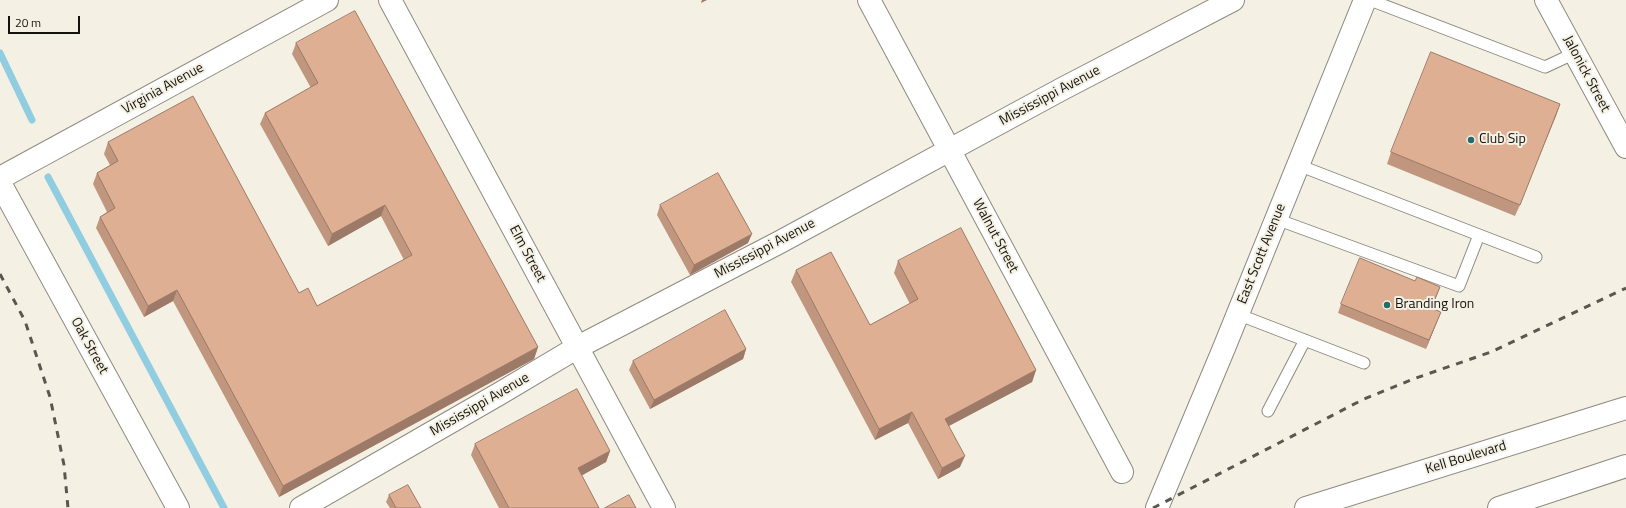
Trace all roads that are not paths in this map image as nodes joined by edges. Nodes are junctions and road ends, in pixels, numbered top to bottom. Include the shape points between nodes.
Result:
1 (327, 0) edge
2 (390, 0) edge
3 (869, 0) edge
4 (1233, 0) edge
5 (1365, 0) edge
6 (1370, 0) edge
7 (1546, 0) edge
8 (1575, 53) junction
9 (1626, 147) edge
10 (949, 150) junction
11 (1298, 165) junction
12 (0, 178) edge
13 (0, 183) edge
14 (1276, 219) junction
15 (1479, 235) junction
16 (1536, 257) dead end
17 (1238, 314) junction
18 (1305, 340) junction
19 (578, 347) junction
20 (1364, 363) dead end
21 (1626, 408) edge
22 (1268, 411) dead end
23 (1626, 466) edge
24 (1122, 472) dead end
25 (178, 508) edge
26 (301, 508) edge
27 (664, 508) edge
28 (1157, 508) edge
29 (1306, 508) edge
30 (1499, 508) edge

1 - 12 street, Virginia Avenue
2 - 19 street, Elm Street
3 - 10 street, Walnut Street
4 - 10 street, Mississippi Avenue
5 - 11 street, East Scott Avenue
6 - 8 lane via 1545,67
7 - 8 street, Jalonick Street
8 - 9 street, Jalonick Street
10 - 19 street, Mississippi Avenue
10 - 24 street, Walnut Street
11 - 14 street, East Scott Avenue
11 - 15 lane
13 - 25 street, Oak Street
14 - 15 lane via 1459,286
14 - 17 street, East Scott Avenue
15 - 16 lane
17 - 18 lane
17 - 28 street, East Scott Avenue
18 - 20 lane
18 - 22 lane
19 - 26 street, Mississippi Avenue
19 - 27 street, Elm Street
21 - 29 street, Kell Boulevard
23 - 30 street

